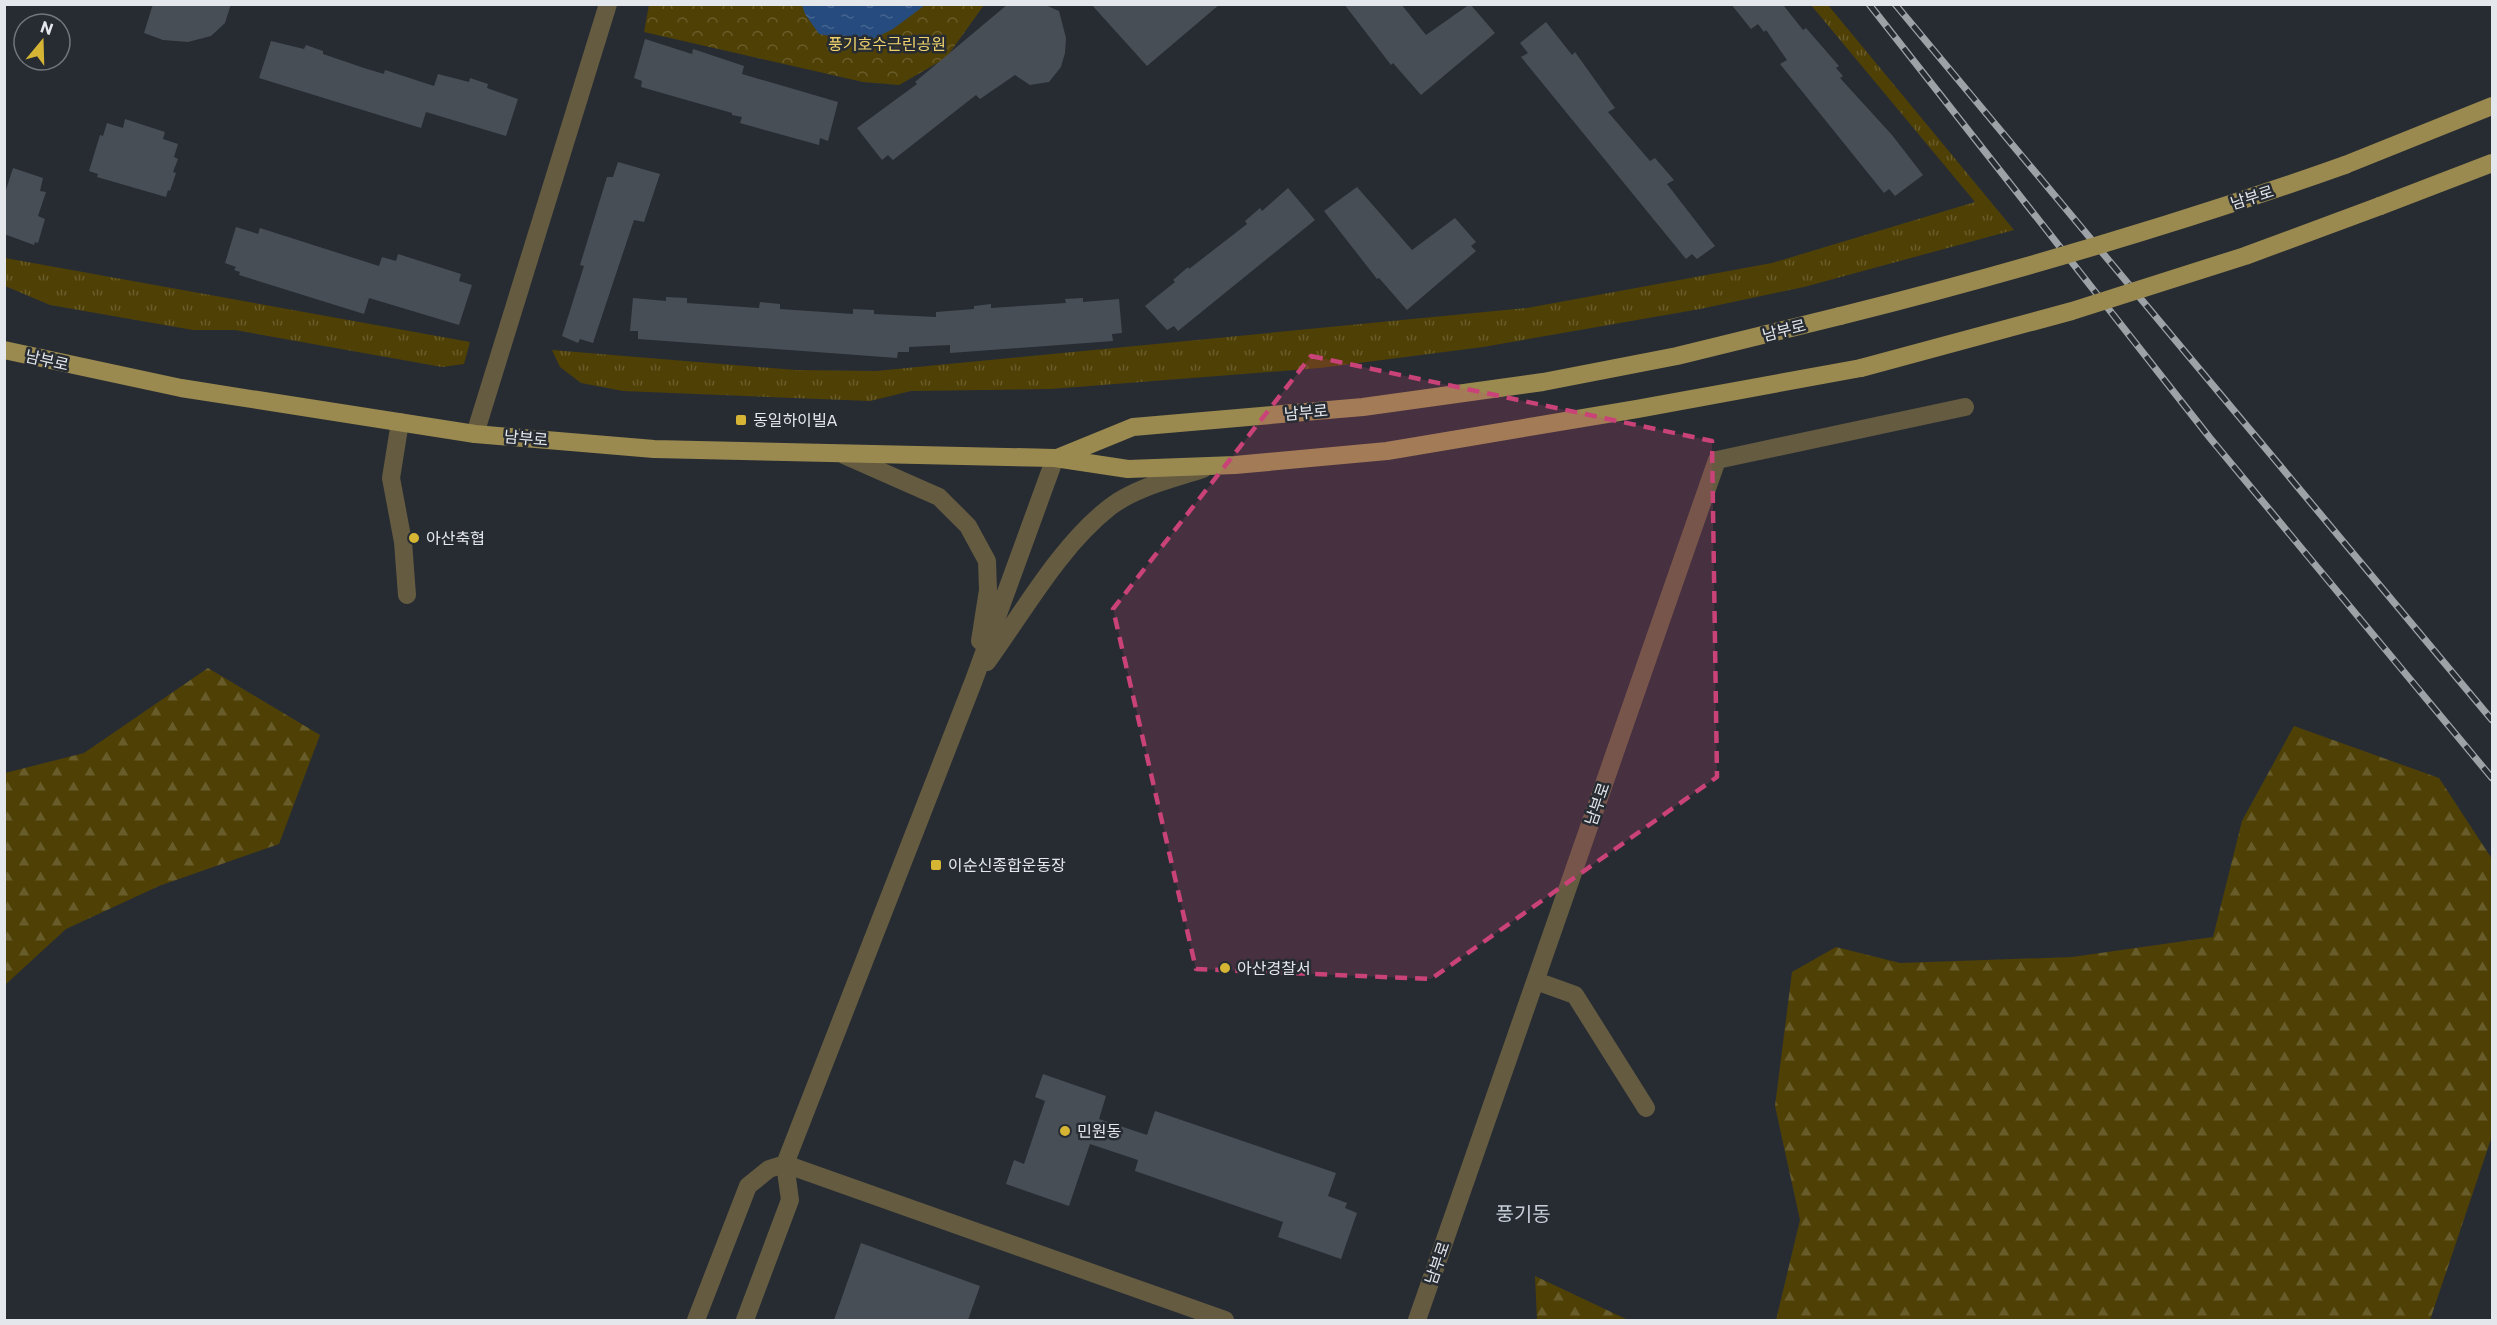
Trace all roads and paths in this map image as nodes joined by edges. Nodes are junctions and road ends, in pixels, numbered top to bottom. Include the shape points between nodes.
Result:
1 (608, 4) edge
2 (2493, 106) edge
3 (2493, 163) edge
4 (4, 350) edge
5 (1965, 407) dead end
6 (400, 422) junction
7 (475, 434) junction
8 (844, 455) junction
9 (1055, 458) junction
10 (1211, 466) junction
11 (407, 595) dead end
12 (974, 680) junction
13 (1536, 981) junction
14 (1646, 1108) dead end
15 (785, 1164) junction
16 (696, 1320) edge
17 (745, 1320) edge
18 (1225, 1320) edge
19 (1417, 1320) edge

1 - 7 street
2 - 9 main road, 남부로, bridge via 2262,195 1995,277 1677,356 1543,382 1363,407 1132,427
3 - 10 main road, 남부로, bridge via 2245,256 2072,311 1862,368 1388,451
4 - 6 main road, 남부로 via 181,388
5 - 13 street, 남부로 via 1717,460
6 - 7 main road, 남부로
6 - 11 street via 391,478 403,542
7 - 8 main road, 남부로 via 654,449
8 - 9 main road, 남부로
8 - 12 street via 939,497 969,526 987,561 988,590
9 - 10 main road, 남부로 via 1128,469
9 - 12 street
10 - 12 street via 1150,486 1111,506 1070,547
12 - 15 street
13 - 14 street via 1575,995
13 - 19 street, 남부로
15 - 16 street via 769,1169 748,1186
15 - 17 street via 790,1200
15 - 18 street

